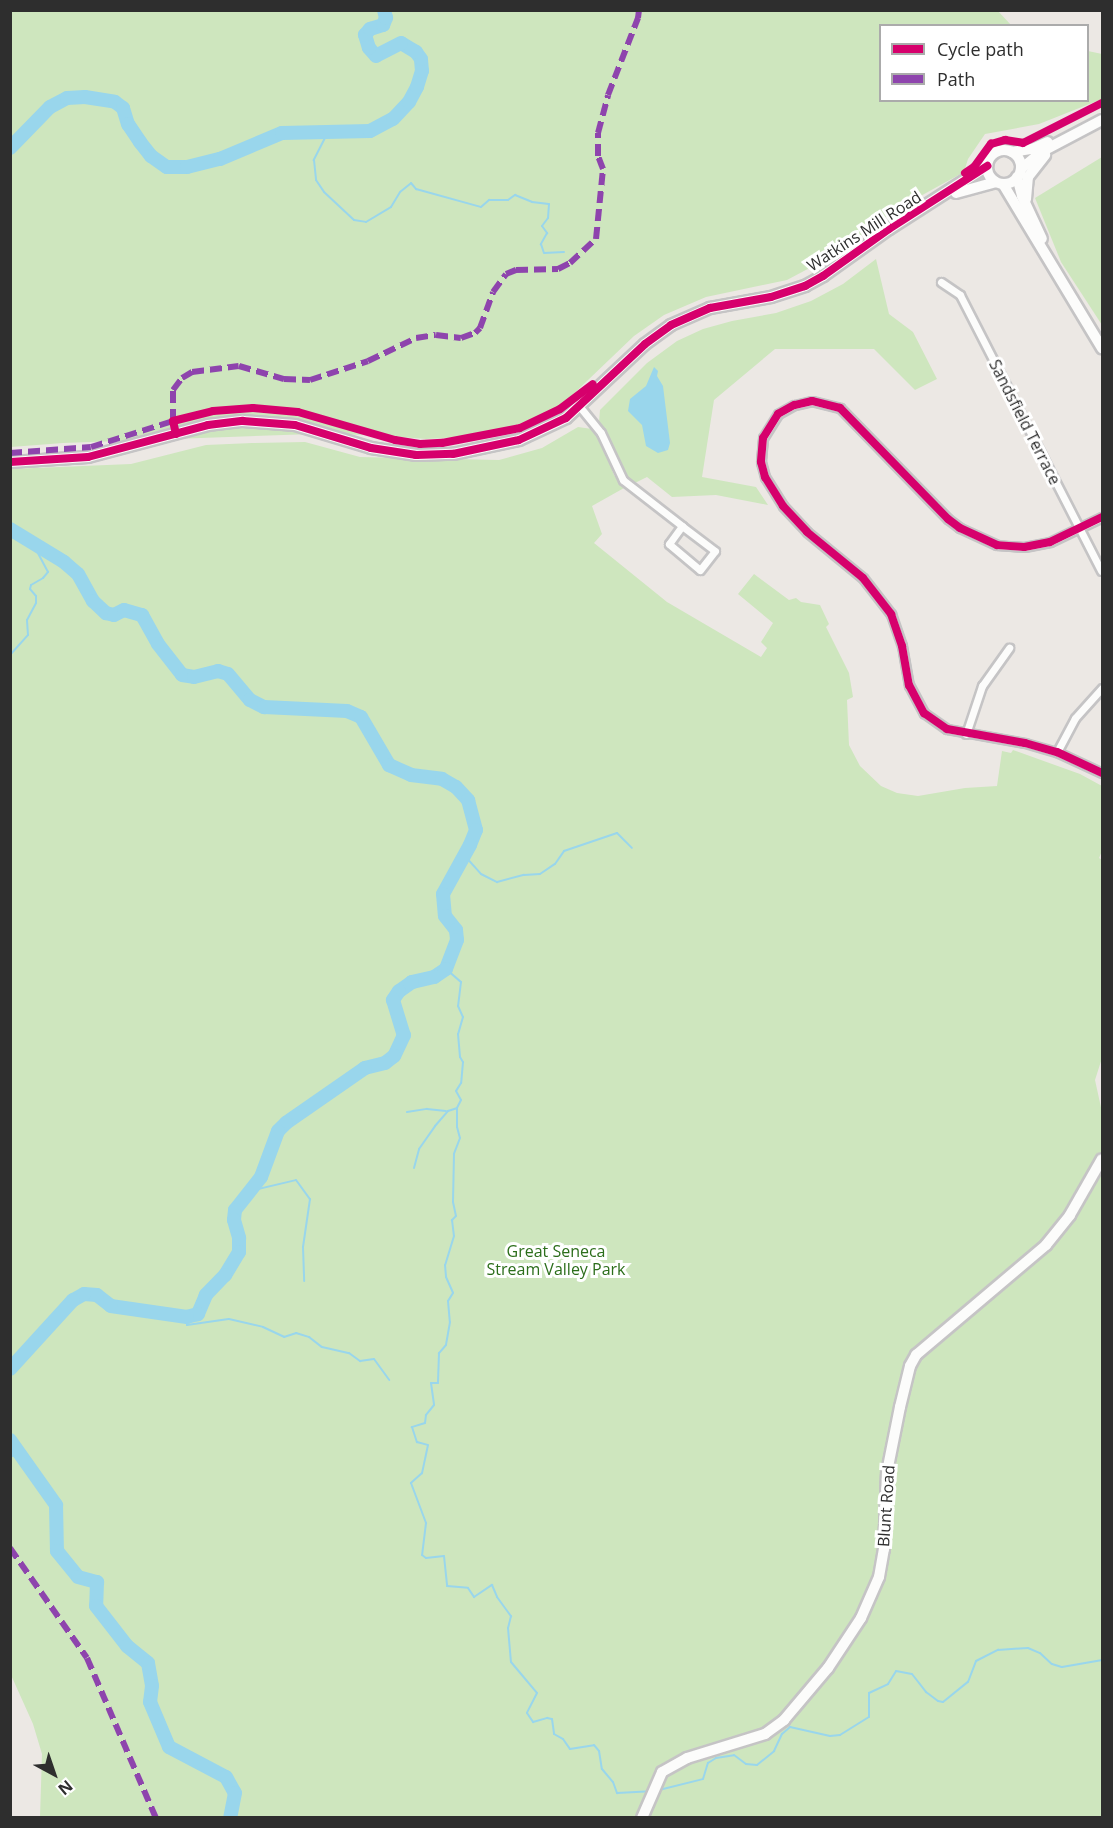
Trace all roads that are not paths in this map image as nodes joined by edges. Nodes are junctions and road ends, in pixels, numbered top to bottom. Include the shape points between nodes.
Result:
1 (1102, 120) edge
2 (1066, 138) junction
3 (1012, 152) junction
4 (987, 166) junction
5 (1019, 173) junction
6 (999, 183) junction
7 (936, 201) junction
8 (1027, 204) junction
9 (1049, 256) junction
10 (941, 282) dead end
11 (1102, 348) edge
12 (580, 407) junction
13 (10, 462) edge
14 (1102, 517) edge
15 (682, 526) junction
16 (1080, 529) junction
17 (1101, 571) dead end
18 (1009, 648) dead end
19 (1102, 688) edge
20 (966, 734) junction
21 (1057, 752) junction
22 (1102, 773) edge
23 (1102, 1159) edge
24 (642, 1818) edge

1 - 2 street
2 - 3 street
2 - 5 street via 1029,160
2 - 8 street via 1036,164 1028,177
3 - 4 street via 996,153
3 - 5 street via 1019,160
4 - 6 street via 989,175
4 - 7 street, Watkins Mill Road
5 - 6 street
5 - 8 street via 1018,187
6 - 7 street, Watkins Mill Road
6 - 9 street
7 - 12 street, Watkins Mill Road via 805,285 771,297 710,308 670,325
8 - 9 street
9 - 11 street
10 - 16 street, Sandsfield Terrace via 960,295
12 - 13 street, Watkins Mill Road via 535,434 453,454 398,453 296,425 260,420 208,425 110,453
12 - 15 street via 601,433 623,480
14 - 16 street
15 - 15 street via 669,544 700,570 715,550
16 - 17 street, Sandsfield Terrace
16 - 20 street via 1050,542 1024,547 985,541 948,519 850,416 830,403 794,405 778,414 767,428 761,462 765,477 783,506 882,599 897,628 909,685 924,713 947,729
18 - 20 street via 982,686
19 - 21 street via 1075,718
20 - 21 street
21 - 22 street
23 - 24 street, Blunt Road via 1070,1215 1046,1245 916,1355 910,1366 887,1473 879,1577 864,1611 828,1668 784,1720 765,1734 675,1763 662,1772

